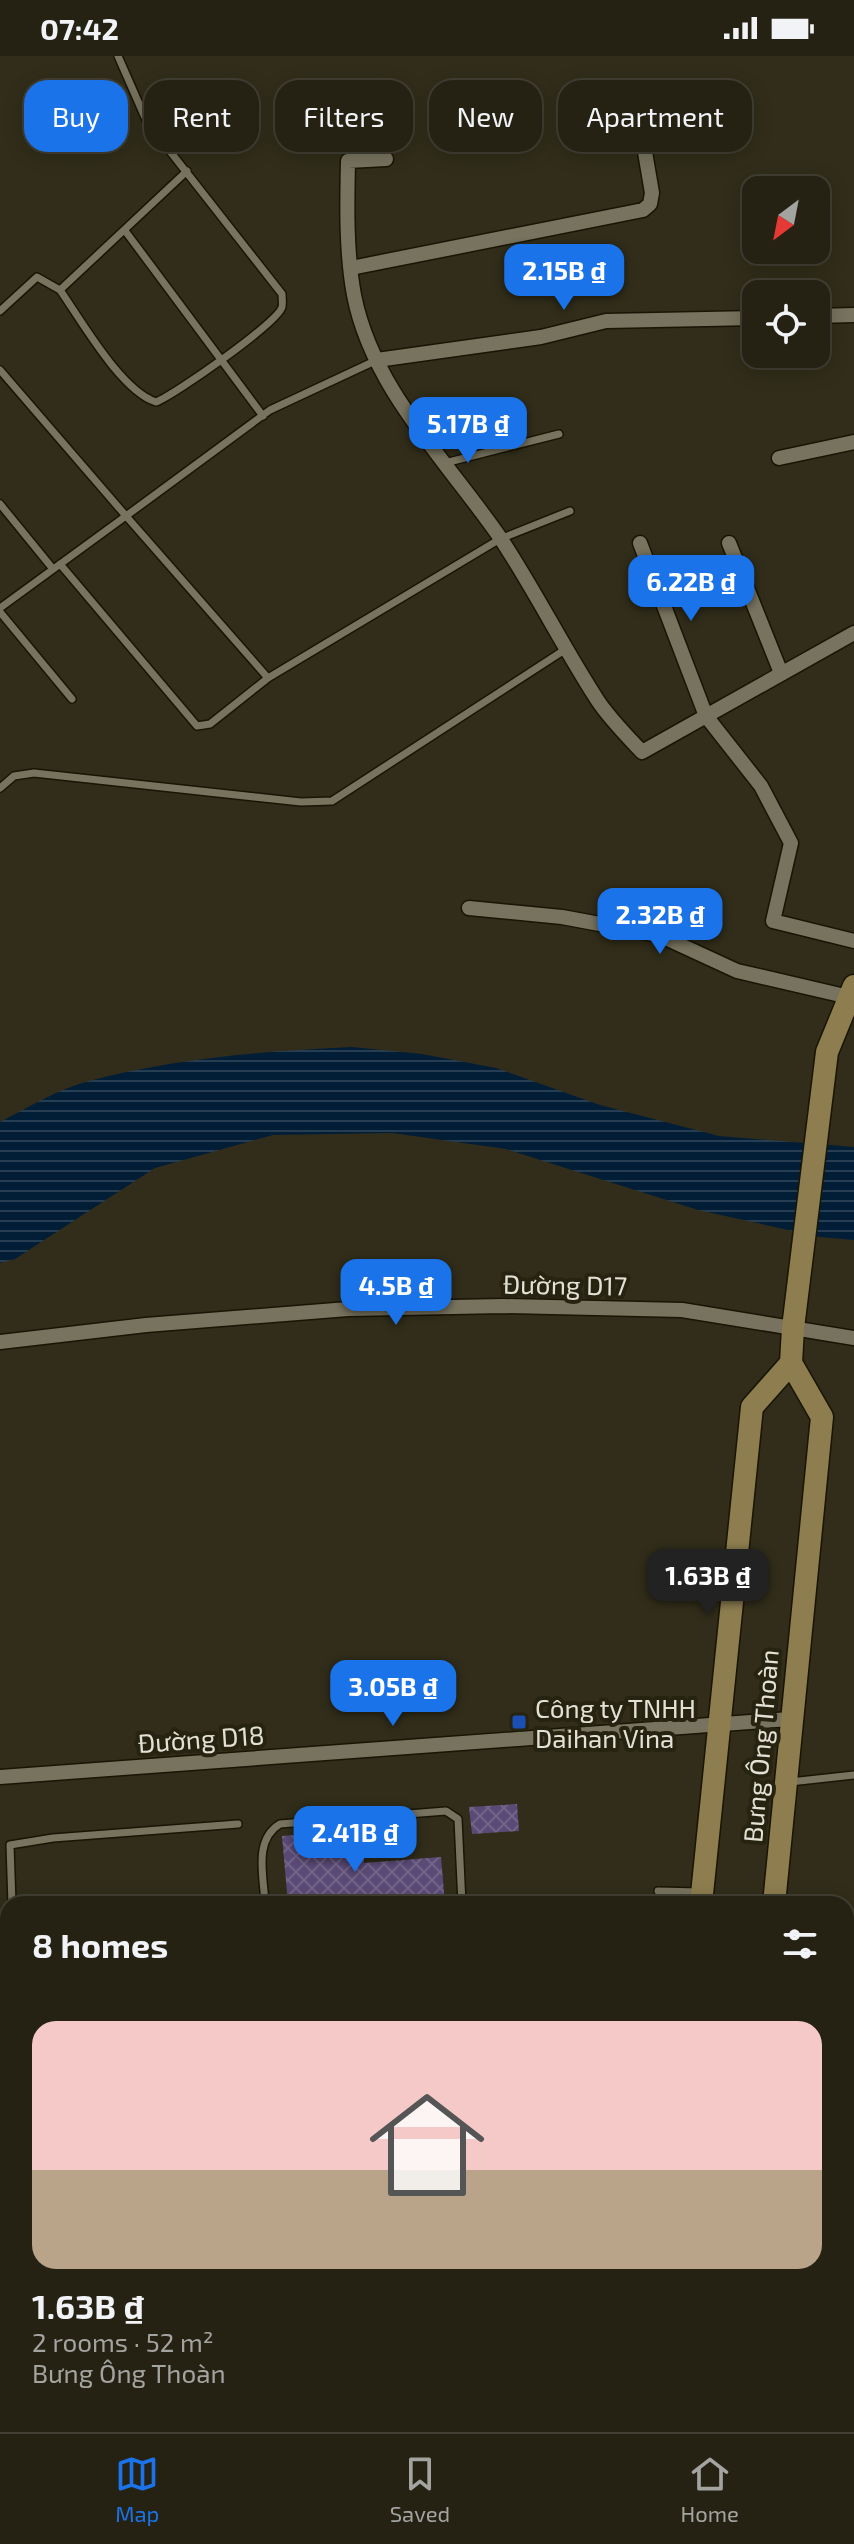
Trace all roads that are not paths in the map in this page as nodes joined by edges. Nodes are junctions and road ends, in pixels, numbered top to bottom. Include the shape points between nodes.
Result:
1 (118, 56) edge
2 (645, 152) dead end
3 (386, 159) dead end
4 (187, 171) junction
5 (126, 232) junction
6 (351, 268) junction
7 (60, 290) junction
8 (0, 311) edge
9 (854, 315) edge
10 (830, 316) edge
11 (742, 318) edge
12 (223, 358) junction
13 (377, 360) junction
14 (0, 370) edge
15 (263, 416) junction
16 (559, 434) dead end
17 (854, 442) edge
18 (779, 458) dead end
19 (443, 463) junction
20 (0, 504) edge
21 (570, 511) dead end
22 (126, 516) junction
23 (500, 539) junction
24 (640, 543) dead end
25 (729, 543) dead end
26 (56, 566) junction
27 (0, 610) edge
28 (854, 633) edge
29 (567, 649) junction
30 (781, 673) junction
31 (268, 678) junction
32 (72, 699) dead end
33 (706, 716) junction
34 (0, 788) edge
35 (469, 908) dead end
36 (854, 941) edge
37 (852, 992) edge
38 (793, 1328) junction
39 (854, 1338) edge
40 (0, 1342) edge
41 (791, 1363) junction
42 (790, 1719) junction
43 (721, 1723) junction
44 (854, 1775) edge
45 (0, 1777) edge
46 (783, 1783) junction
47 (238, 1824) dead end
48 (658, 1891) dead end
49 (12, 1896) edge
50 (265, 1896) edge
51 (462, 1896) edge
52 (689, 1896) edge
53 (702, 1896) edge
54 (775, 1896) edge

1 - 4 lane via 147,122
2 - 6 street via 652,193 643,210
3 - 6 street via 348,161
4 - 5 lane
4 - 12 lane via 282,294 274,319
5 - 7 lane
5 - 12 lane
6 - 13 street via 354,296
7 - 8 lane via 37,277
7 - 12 lane via 145,399 166,398
9 - 10 street
11 - 13 street via 606,321 541,337
12 - 15 lane
13 - 15 lane
13 - 19 street
14 - 22 lane
15 - 22 lane
16 - 19 lane
17 - 18 street
19 - 23 street
20 - 26 lane
21 - 23 lane
22 - 26 lane
22 - 31 lane
23 - 29 street
23 - 31 lane
24 - 33 street
25 - 30 street
26 - 27 lane
26 - 31 lane via 197,726 210,724
27 - 32 lane
28 - 30 street
29 - 33 street via 600,704 642,752
29 - 34 lane via 332,801 34,773 14,776
30 - 33 street
33 - 36 street via 761,786 791,843 773,921
35 - 37 street via 562,917 659,935 737,971
37 - 38 street via 827,1052
38 - 39 street, Đường D17
38 - 40 street, Đường D17 via 682,1310 488,1306 348,1309
38 - 41 street
41 - 42 street, Bưng Ông Thoàn via 822,1417
41 - 43 street, Bưng Ông Thoàn via 752,1407
42 - 43 street, Đường D18
42 - 46 street, Bưng Ông Thoàn
43 - 45 street, Đường D18
43 - 53 street, Bưng Ông Thoàn
44 - 46 lane
46 - 54 street, Bưng Ông Thoàn
47 - 49 lane via 10,1845
48 - 52 lane
50 - 51 lane via 262,1845 268,1831 280,1824 446,1811 458,1819

